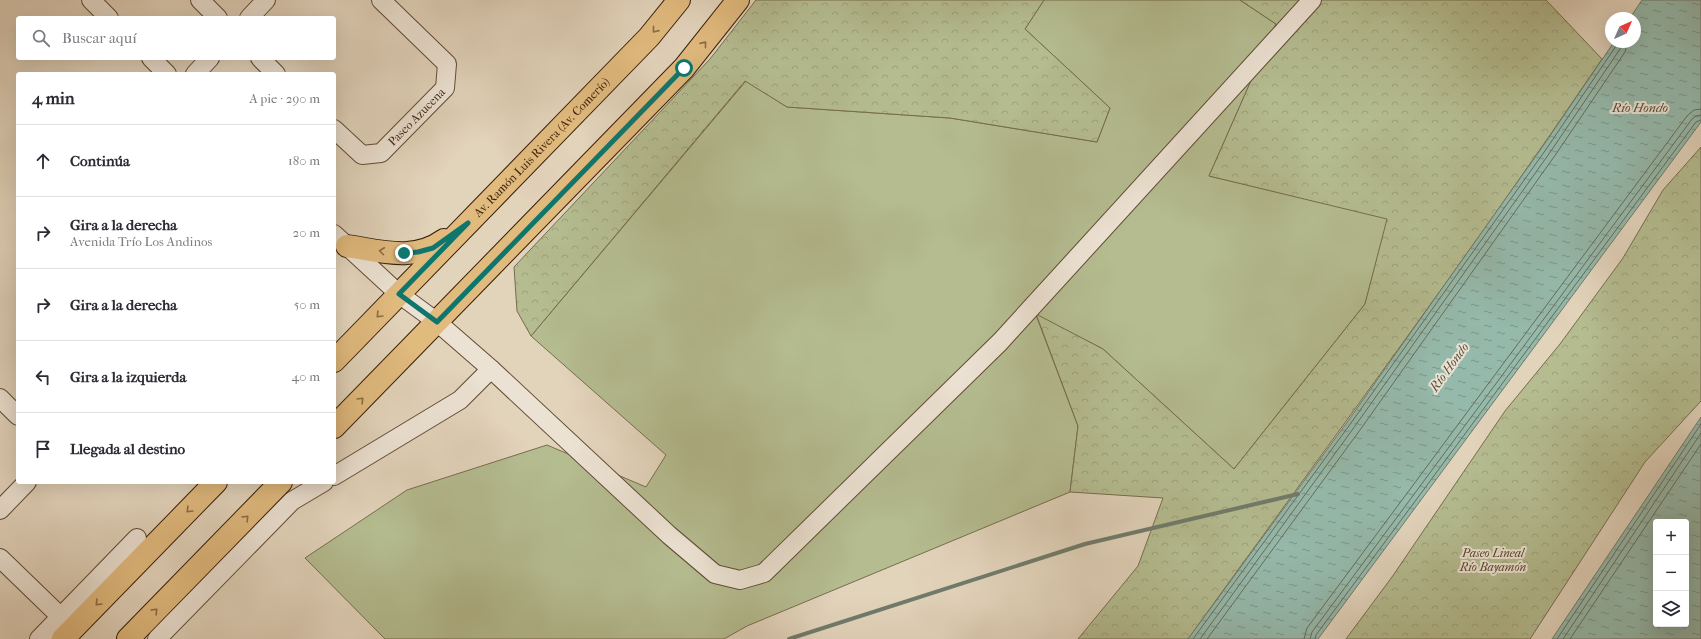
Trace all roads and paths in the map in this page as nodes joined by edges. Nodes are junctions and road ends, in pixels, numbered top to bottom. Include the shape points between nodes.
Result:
1 (91, 0) edge
2 (200, 0) edge
3 (266, 0) edge
4 (382, 0) edge
5 (679, 0) edge
6 (738, 0) edge
7 (1312, 0) edge
8 (107, 16) edge
9 (216, 16) edge
10 (251, 16) edge
11 (153, 60) edge
12 (208, 60) edge
13 (262, 60) edge
14 (165, 72) edge
15 (197, 72) edge
16 (274, 72) edge
17 (336, 131) edge
18 (468, 223) junction
19 (340, 240) edge
20 (399, 294) junction
21 (437, 322) junction
22 (336, 359) edge
23 (491, 369) junction
24 (0, 398) edge
25 (16, 414) edge
26 (336, 425) edge
27 (336, 475) edge
28 (25, 484) edge
29 (214, 484) edge
30 (279, 484) edge
31 (321, 484) edge
32 (0, 510) edge
33 (138, 538) dead end
34 (0, 558) edge
35 (61, 616) junction
36 (40, 639) edge
37 (63, 639) edge
38 (128, 639) edge
39 (157, 639) edge

1 - 8 street
2 - 9 street
3 - 10 street
4 - 17 street, Paseo Azucena via 447,64 445,88 381,153 362,155
5 -> 18 main road, Av. Ramón Luis Rivera (Av. Comerío) via 649,37
21 -> 6 main road via 684,68
7 - 23 street via 1000,342 764,573 740,580 715,574 669,536
11 - 14 street
12 - 15 street
13 - 16 street
18 -> 19 main road via 433,248 418,252 404,253
18 - 20 main road, Av. Ramón Luis Rivera (Av. Comerío)
19 - 20 street
20 - 21 street
20 -> 22 main road, Av. Ramón Luis Rivera (Av. Comerío)
21 - 23 street
26 -> 21 main road
23 - 27 street via 460,400
24 - 25 street
28 - 32 street
29 -> 37 main road
38 -> 30 main road
31 - 39 street via 292,501
33 - 35 street
34 - 35 street
35 - 36 street

